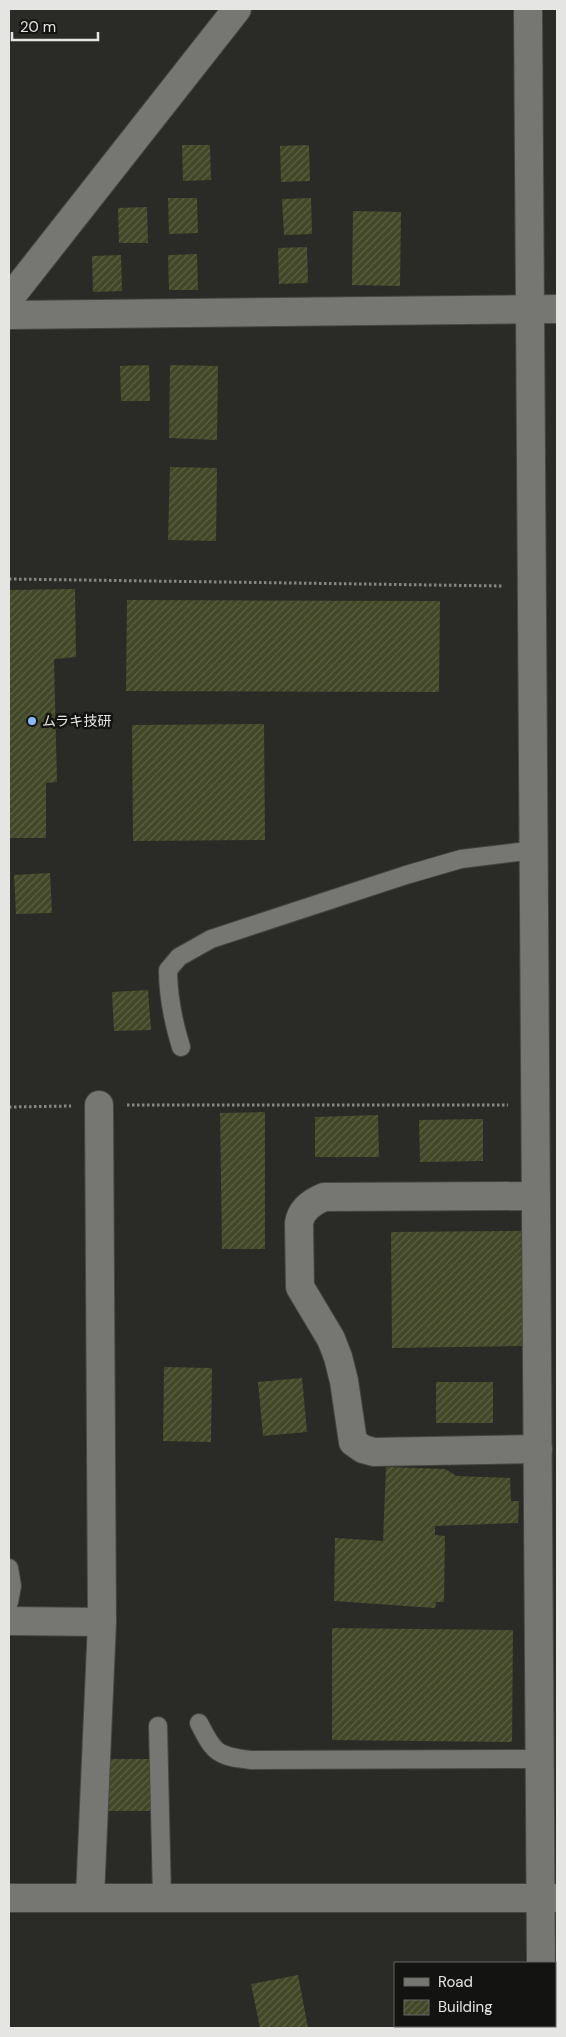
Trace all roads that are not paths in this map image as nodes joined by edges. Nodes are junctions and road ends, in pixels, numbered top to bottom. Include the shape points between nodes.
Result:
1 (237, 9) edge
2 (528, 9) edge
3 (9, 299) edge
4 (530, 309) junction
5 (557, 309) edge
6 (9, 315) edge
7 (534, 850) junction
8 (181, 1047) dead end
9 (99, 1105) road end
10 (544, 1211) edge
11 (538, 1449) junction
12 (9, 1568) edge
13 (9, 1602) edge
14 (9, 1621) edge
15 (102, 1622) junction
16 (199, 1723) dead end
17 (158, 1726) dead end
18 (540, 1759) junction
19 (90, 1897) junction
20 (162, 1897) junction
21 (9, 1898) edge
22 (549, 1898) edge
23 (541, 1962) edge

1 - 3 street
2 - 4 street
4 - 5 street
4 - 6 street
4 - 7 street
7 - 8 lane via 461,859 211,939 179,957 168,970 171,1015
7 - 10 street via 535,1105
9 - 15 street
10 - 11 street
10 - 11 street via 324,1197 314,1201 300,1215 299,1233 300,1287 338,1357 353,1442 363,1450 374,1452
11 - 18 street
12 - 13 lane via 12,1586
14 - 15 street
15 - 19 street
16 - 18 lane via 211,1747 227,1758
17 - 20 lane
18 - 22 street
19 - 20 street
19 - 21 street
20 - 22 street
22 - 23 street

